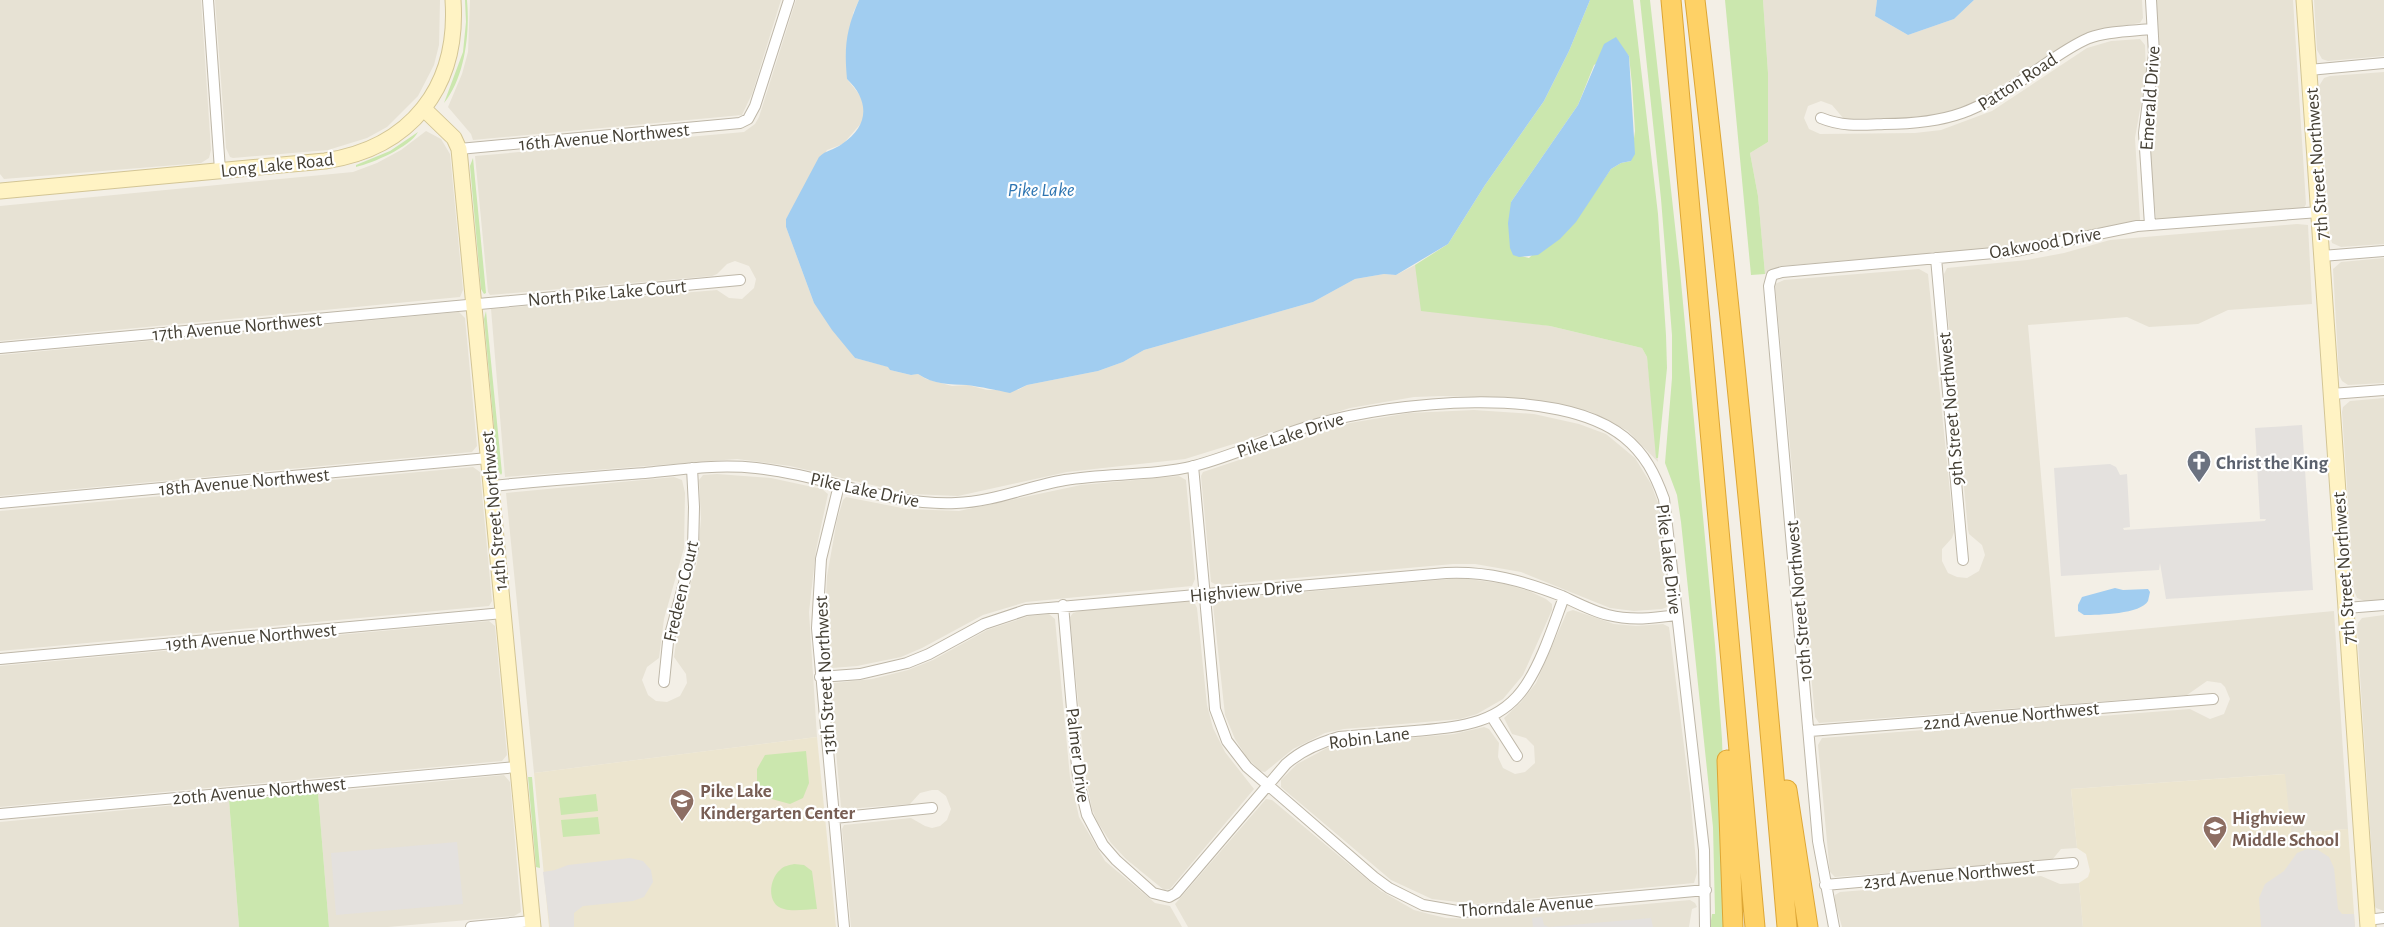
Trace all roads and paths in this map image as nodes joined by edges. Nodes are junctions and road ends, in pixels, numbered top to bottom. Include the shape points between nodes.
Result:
1 (208, 0) edge
2 (453, 0) edge
3 (788, 0) edge
4 (1664, 0) edge
5 (1671, 0) edge
6 (1695, 0) edge
7 (2151, 0) edge
8 (2304, 0) edge
9 (2152, 30) junction
10 (2384, 63) edge
11 (2309, 70) junction
12 (424, 109) junction
13 (1821, 118) dead end
14 (459, 149) junction
15 (1686, 156) junction
16 (220, 170) junction
17 (0, 191) edge
18 (2319, 212) junction
19 (2150, 225) junction
20 (2384, 250) edge
21 (2322, 256) junction
22 (1936, 258) junction
23 (1772, 275) joint
24 (740, 280) dead end
25 (474, 304) junction
26 (0, 348) edge
27 (2384, 390) edge
28 (2331, 394) junction
29 (488, 458) junction
30 (1193, 466) junction
31 (692, 468) junction
32 (839, 485) junction
33 (491, 486) junction
34 (0, 503) edge
35 (1963, 560) dead end
36 (1204, 593) junction
37 (1564, 597) junction
38 (1063, 605) junction
39 (2384, 606) edge
40 (2346, 608) junction
41 (503, 613) junction
42 (1677, 615) junction
43 (0, 659) edge
44 (820, 677) junction
45 (1732, 679) junction
46 (664, 682) dead end
47 (2213, 699) dead end
48 (1492, 717) junction
49 (1770, 723) junction
50 (1810, 731) junction
51 (1517, 756) dead end
52 (518, 767) junction
53 (1268, 785) junction
54 (932, 808) dead end
55 (0, 814) edge
56 (834, 818) junction
57 (2072, 863) dead end
58 (1825, 885) junction
59 (1706, 890) junction
60 (1169, 897) joint
61 (2384, 918) edge
62 (2367, 923) edge
63 (532, 924) edge
64 (471, 927) edge
65 (844, 927) edge
66 (1705, 927) edge
67 (1733, 927) edge
68 (1755, 927) edge
69 (1787, 927) edge
70 (1808, 927) edge
71 (1834, 927) edge

1 - 16 street
2 - 12 street, Long Lake Road via 448,63
3 - 14 street, 16th Avenue Northwest via 748,119 732,125
4 - 15 highway
5 - 15 highway
6 - 49 highway
7 - 9 street, Emerald Drive
8 - 11 street, 7th Street Northwest
9 - 13 street, Patton Road via 2091,38 2064,51 1998,97 1942,120 1912,124 1838,125
9 - 19 street, Emerald Drive via 2153,76 2144,133
10 - 11 street
11 - 18 street, 7th Street Northwest
12 - 14 street via 454,138
12 - 16 street, Long Lake Road via 395,135 357,154 325,161
14 - 25 street, 14th Street Northwest
15 - 45 highway
16 - 17 street, Long Lake Road
18 - 19 street, Oakwood Drive
18 - 21 street, 7th Street Northwest
19 - 22 street, Oakwood Drive via 2111,230 2016,251
20 - 21 street
21 - 28 street, 7th Street Northwest
22 - 23 street, Oakwood Drive
22 - 35 street, 9th Street Northwest
23 - 50 street, 10th Street Northwest via 1769,286
24 - 25 street, North Pike Lake Court
25 - 26 street, 17th Avenue Northwest
25 - 29 street, 14th Street Northwest
27 - 28 street
28 - 40 street, 7th Street Northwest
29 - 33 street, 14th Street Northwest
29 - 34 street, 18th Avenue Northwest
30 - 32 street, Pike Lake Drive via 1064,480 960,503 916,503
30 - 36 street, Thorndale Avenue
30 - 42 street, Pike Lake Drive via 1314,424 1421,404 1458,402 1533,406 1588,419 1606,425 1636,448 1657,479 1665,506
31 - 32 street, Pike Lake Drive via 758,468
31 - 33 street, Pike Lake Drive
31 - 46 street, Fredeen Court via 692,550 668,642
32 - 44 street, 13th Street Northwest via 821,559 817,598
33 - 41 street, 14th Street Northwest
36 - 37 street, Highview Drive via 1471,572 1517,579
36 - 38 street, Highview Drive
36 - 53 street, Thorndale Avenue via 1214,696 1221,726 1235,753
37 - 42 street, Highview Drive via 1598,612 1626,619
37 - 48 street, Robin Lane via 1531,678 1515,699
38 - 44 street, Highview Drive via 1004,616 907,663 860,674
38 - 60 street, Palmer Drive via 1078,778 1087,814 1103,845 1116,860 1153,893
39 - 40 street
40 - 62 street, 7th Street Northwest
41 - 43 street, 19th Avenue Northwest
41 - 52 street, 14th Street Northwest
42 - 59 street, Pike Lake Drive
44 - 56 street, 13th Street Northwest
45 - 67 highway via 1727,749
45 - 68 highway
47 - 50 street, 22nd Avenue Northwest
48 - 51 street
48 - 53 street, Robin Lane via 1463,726 1324,741 1297,754
49 - 69 highway
49 - 70 highway via 1784,766
50 - 58 street, 10th Street Northwest via 1818,841
52 - 55 street, 20th Avenue Northwest
52 - 63 street, 14th Street Northwest
53 - 59 street, Thorndale Avenue via 1389,888 1423,905 1482,912
53 - 60 street, Robin Lane via 1176,893
54 - 56 street
56 - 65 street, 13th Street Northwest
57 - 58 street, 23rd Avenue Northwest
58 - 71 street, 10th Street Northwest
59 - 66 street, Pike Lake Drive
61 - 62 street
63 - 64 street

